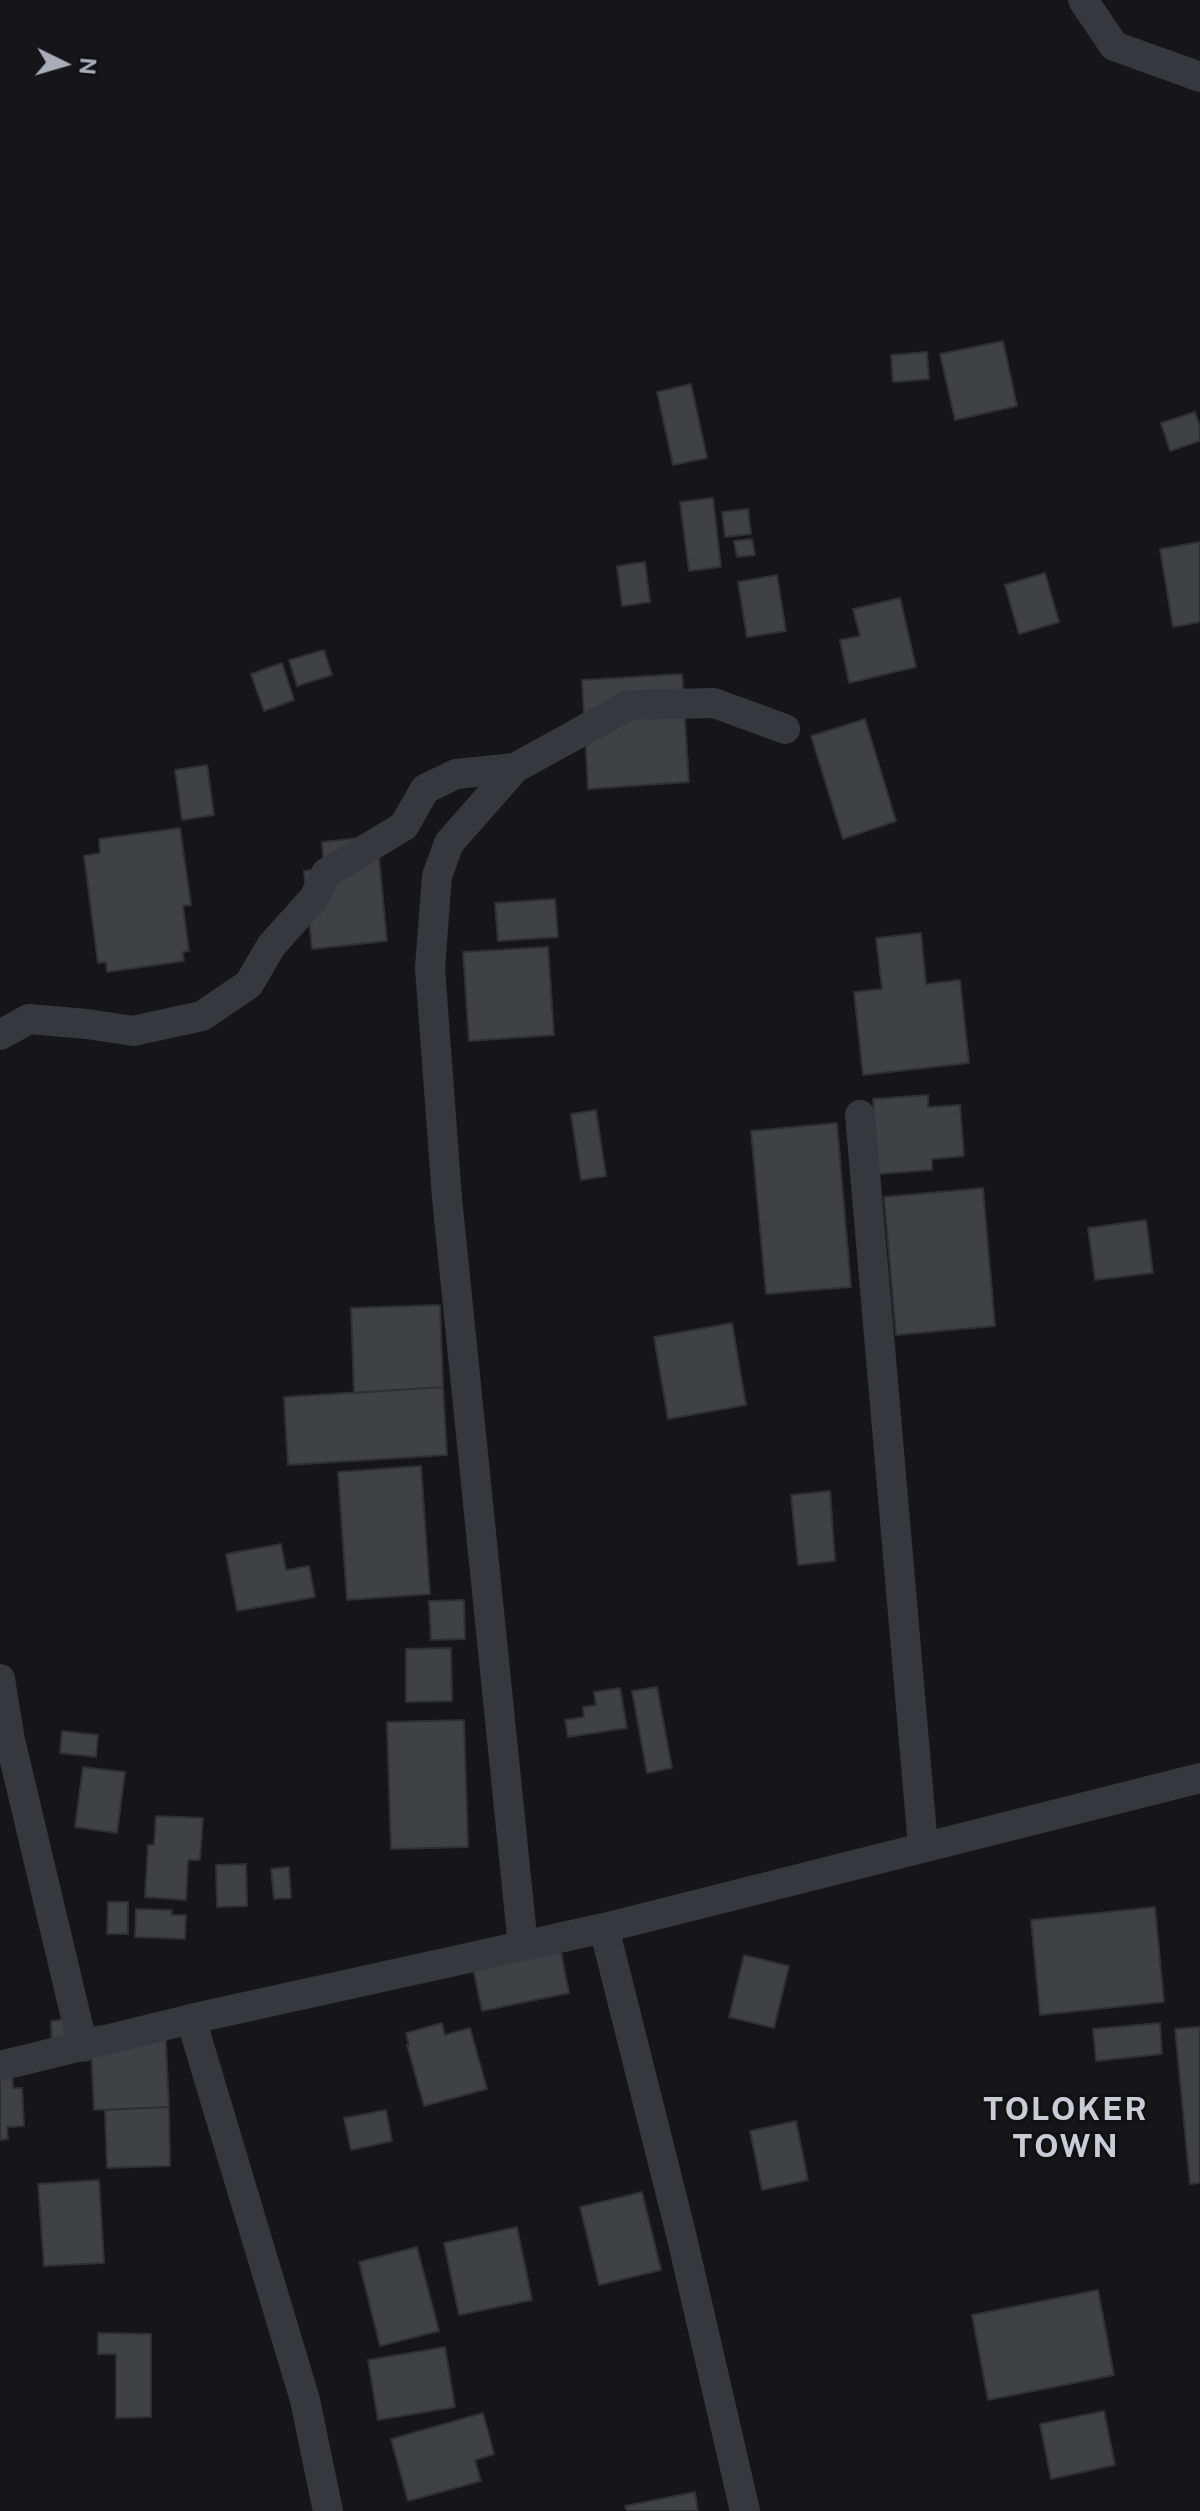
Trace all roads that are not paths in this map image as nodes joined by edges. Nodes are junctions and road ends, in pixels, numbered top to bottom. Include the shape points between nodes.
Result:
1 (1083, 0) edge
2 (1200, 77) edge
3 (785, 729) dead end
4 (515, 768) junction
5 (0, 1035) edge
6 (860, 1115) dead end
7 (0, 1679) edge
8 (1200, 1778) edge
9 (923, 1846) junction
10 (604, 1928) junction
11 (523, 1946) junction
12 (191, 2019) junction
13 (83, 2047) junction
14 (0, 2066) edge
15 (328, 2511) edge
16 (745, 2511) edge

1 - 2 street via 1114,46
3 - 4 street via 714,703 629,705
4 - 5 street via 456,774 425,789 404,826 326,873 314,898 271,946 249,984 202,1016 133,1031 29,1019
4 - 11 street via 449,843 437,876 430,968 447,1198
6 - 9 street
7 - 13 street
8 - 9 street
9 - 10 street
10 - 11 street
10 - 16 street
11 - 12 street
12 - 13 street
12 - 15 street via 305,2400
13 - 14 street

